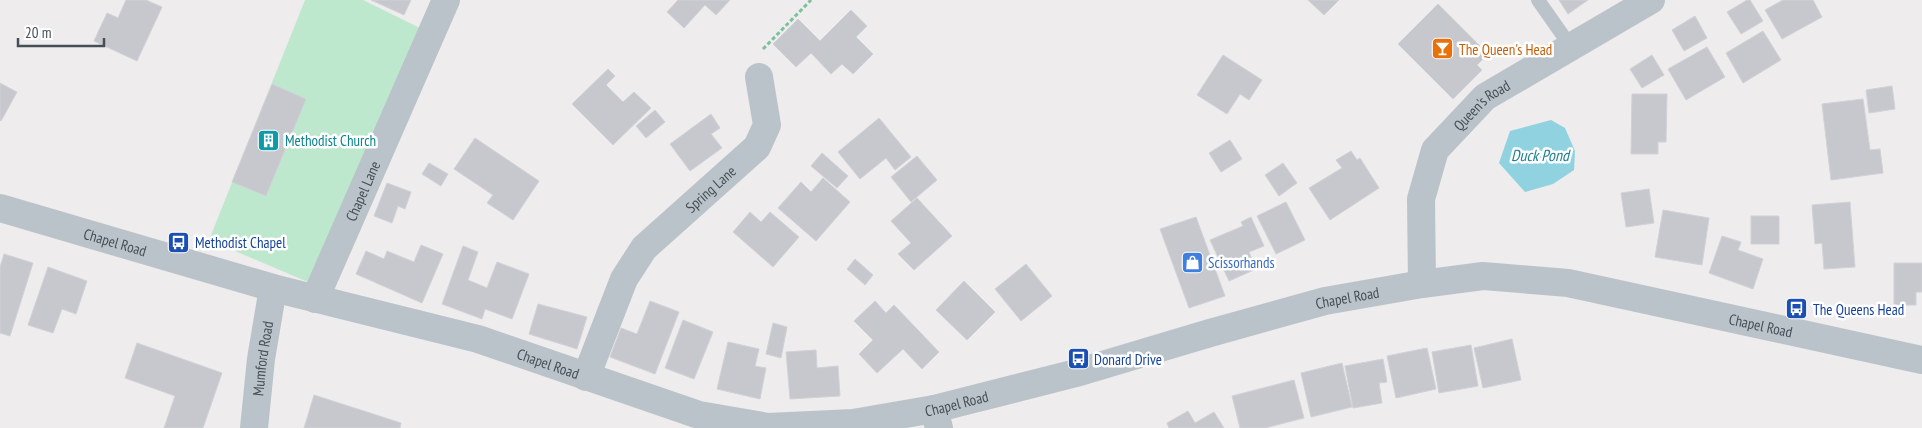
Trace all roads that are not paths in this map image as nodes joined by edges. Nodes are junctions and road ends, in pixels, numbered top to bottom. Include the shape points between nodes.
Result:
1 (446, 0) edge
2 (1538, 0) edge
3 (1651, 0) edge
4 (1571, 46) junction
5 (759, 77) road end
6 (0, 208) edge
7 (1422, 284) junction
8 (272, 288) junction
9 (315, 299) junction
10 (1922, 360) edge
11 (586, 377) junction
12 (937, 419) edge
13 (254, 428) edge

1 - 9 street, Chapel Lane
2 - 4 lane
3 - 4 street, Queen's Road
4 - 7 street, Queen's Road via 1484,97 1435,150 1421,199
5 - 11 street, Spring Lane via 767,125 757,147 644,248 624,279
6 - 8 street, Chapel Road
7 - 10 street, Chapel Road via 1483,276 1568,283
7 - 12 street, Chapel Road via 1325,301 1210,332
8 - 9 street, Chapel Road
8 - 13 street, Mumford Road
9 - 11 street, Chapel Road via 478,339
11 - 12 street, Chapel Road via 699,415 768,427

